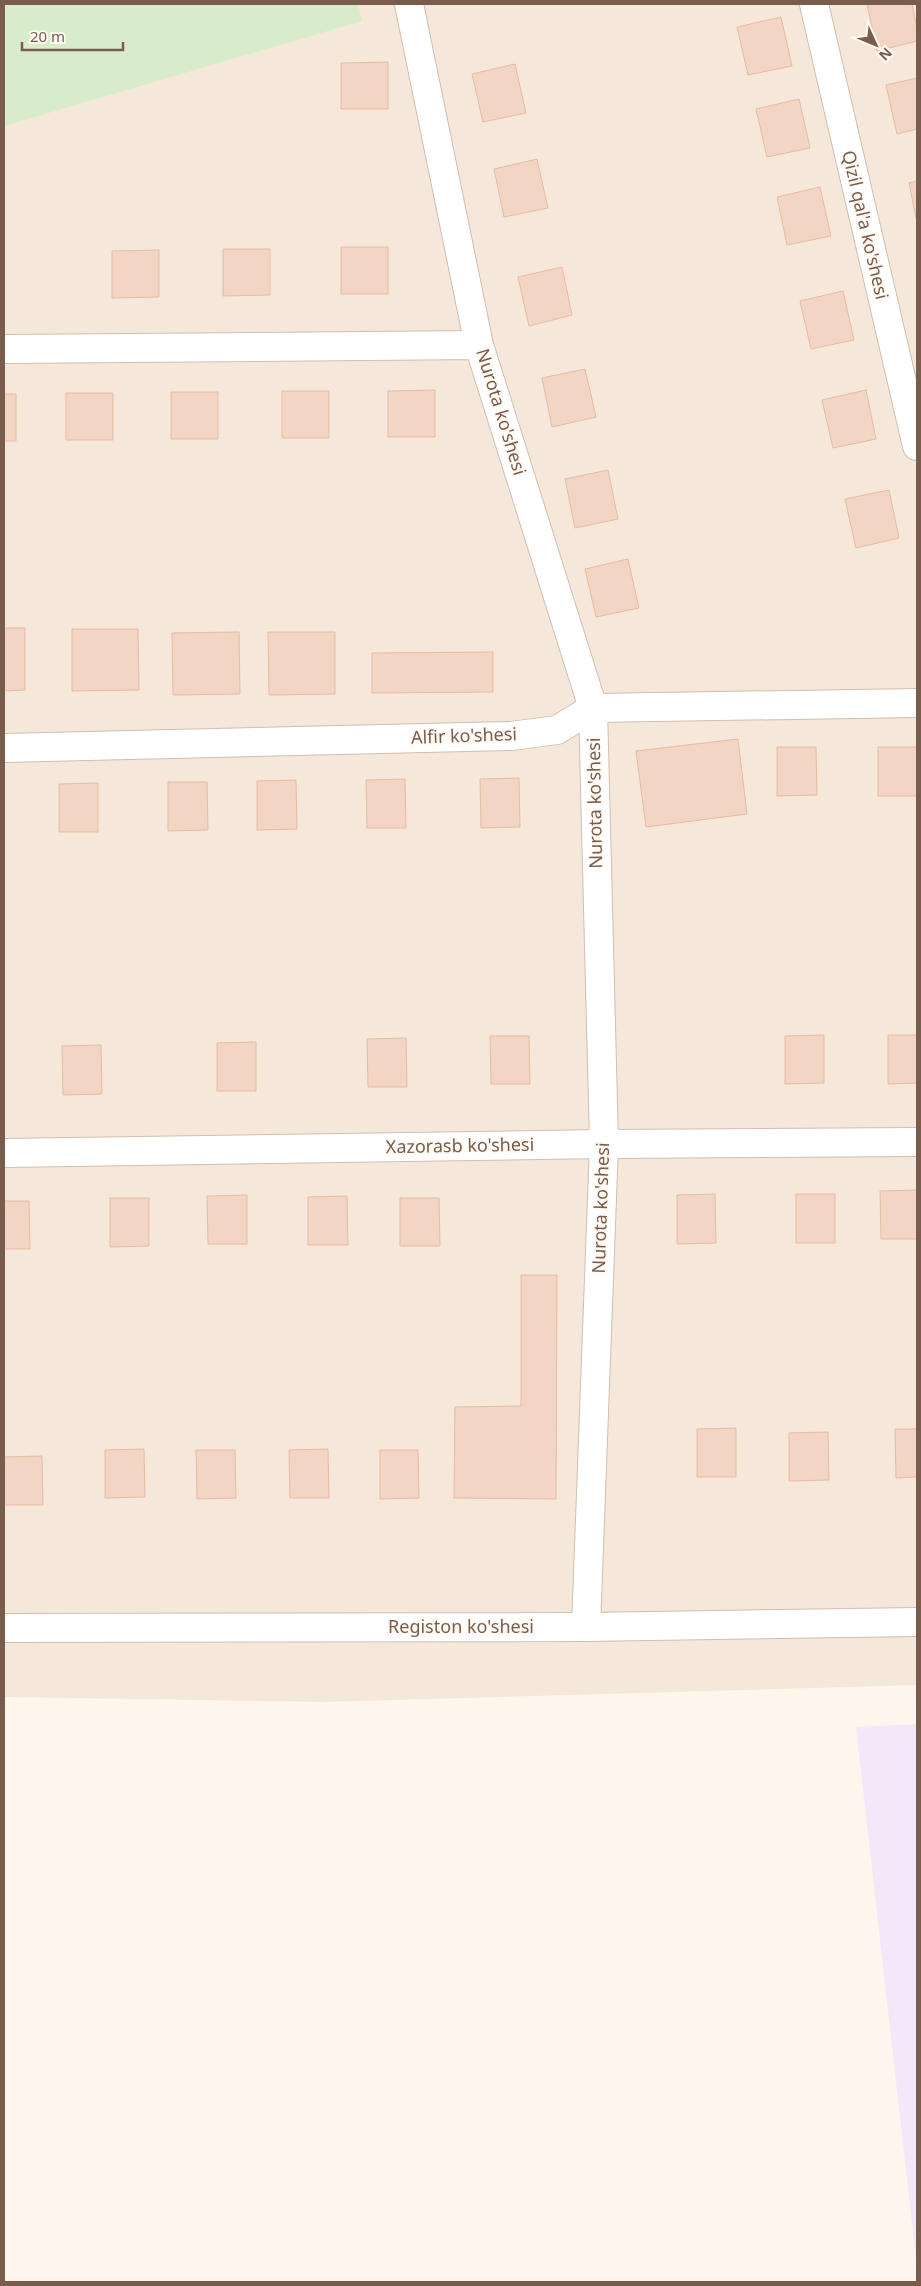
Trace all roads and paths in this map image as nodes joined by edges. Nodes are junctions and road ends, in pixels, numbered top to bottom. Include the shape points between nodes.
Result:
1 (408, 4) edge
2 (814, 4) edge
3 (479, 345) junction
4 (4, 349) edge
5 (917, 446) edge
6 (917, 702) edge
7 (593, 708) junction
8 (4, 748) edge
9 (917, 1142) edge
10 (604, 1144) junction
11 (4, 1152) edge
12 (917, 1622) edge
13 (586, 1627) junction
14 (4, 1628) edge

1 - 3 street, Nurota ko'shesi
2 - 5 street, Qizil qal'a ko'shesi
3 - 4 street
3 - 7 street, Nurota ko'shesi
6 - 7 street
7 - 8 street, Alfir ko'shesi via 557,730 511,736
7 - 10 street, Nurota ko'shesi
9 - 10 street, Xazorasb ko'shesi
10 - 11 street, Xazorasb ko'shesi
10 - 13 street, Nurota ko'shesi
12 - 13 street, Registon ko'shesi
13 - 14 street, Registon ko'shesi

